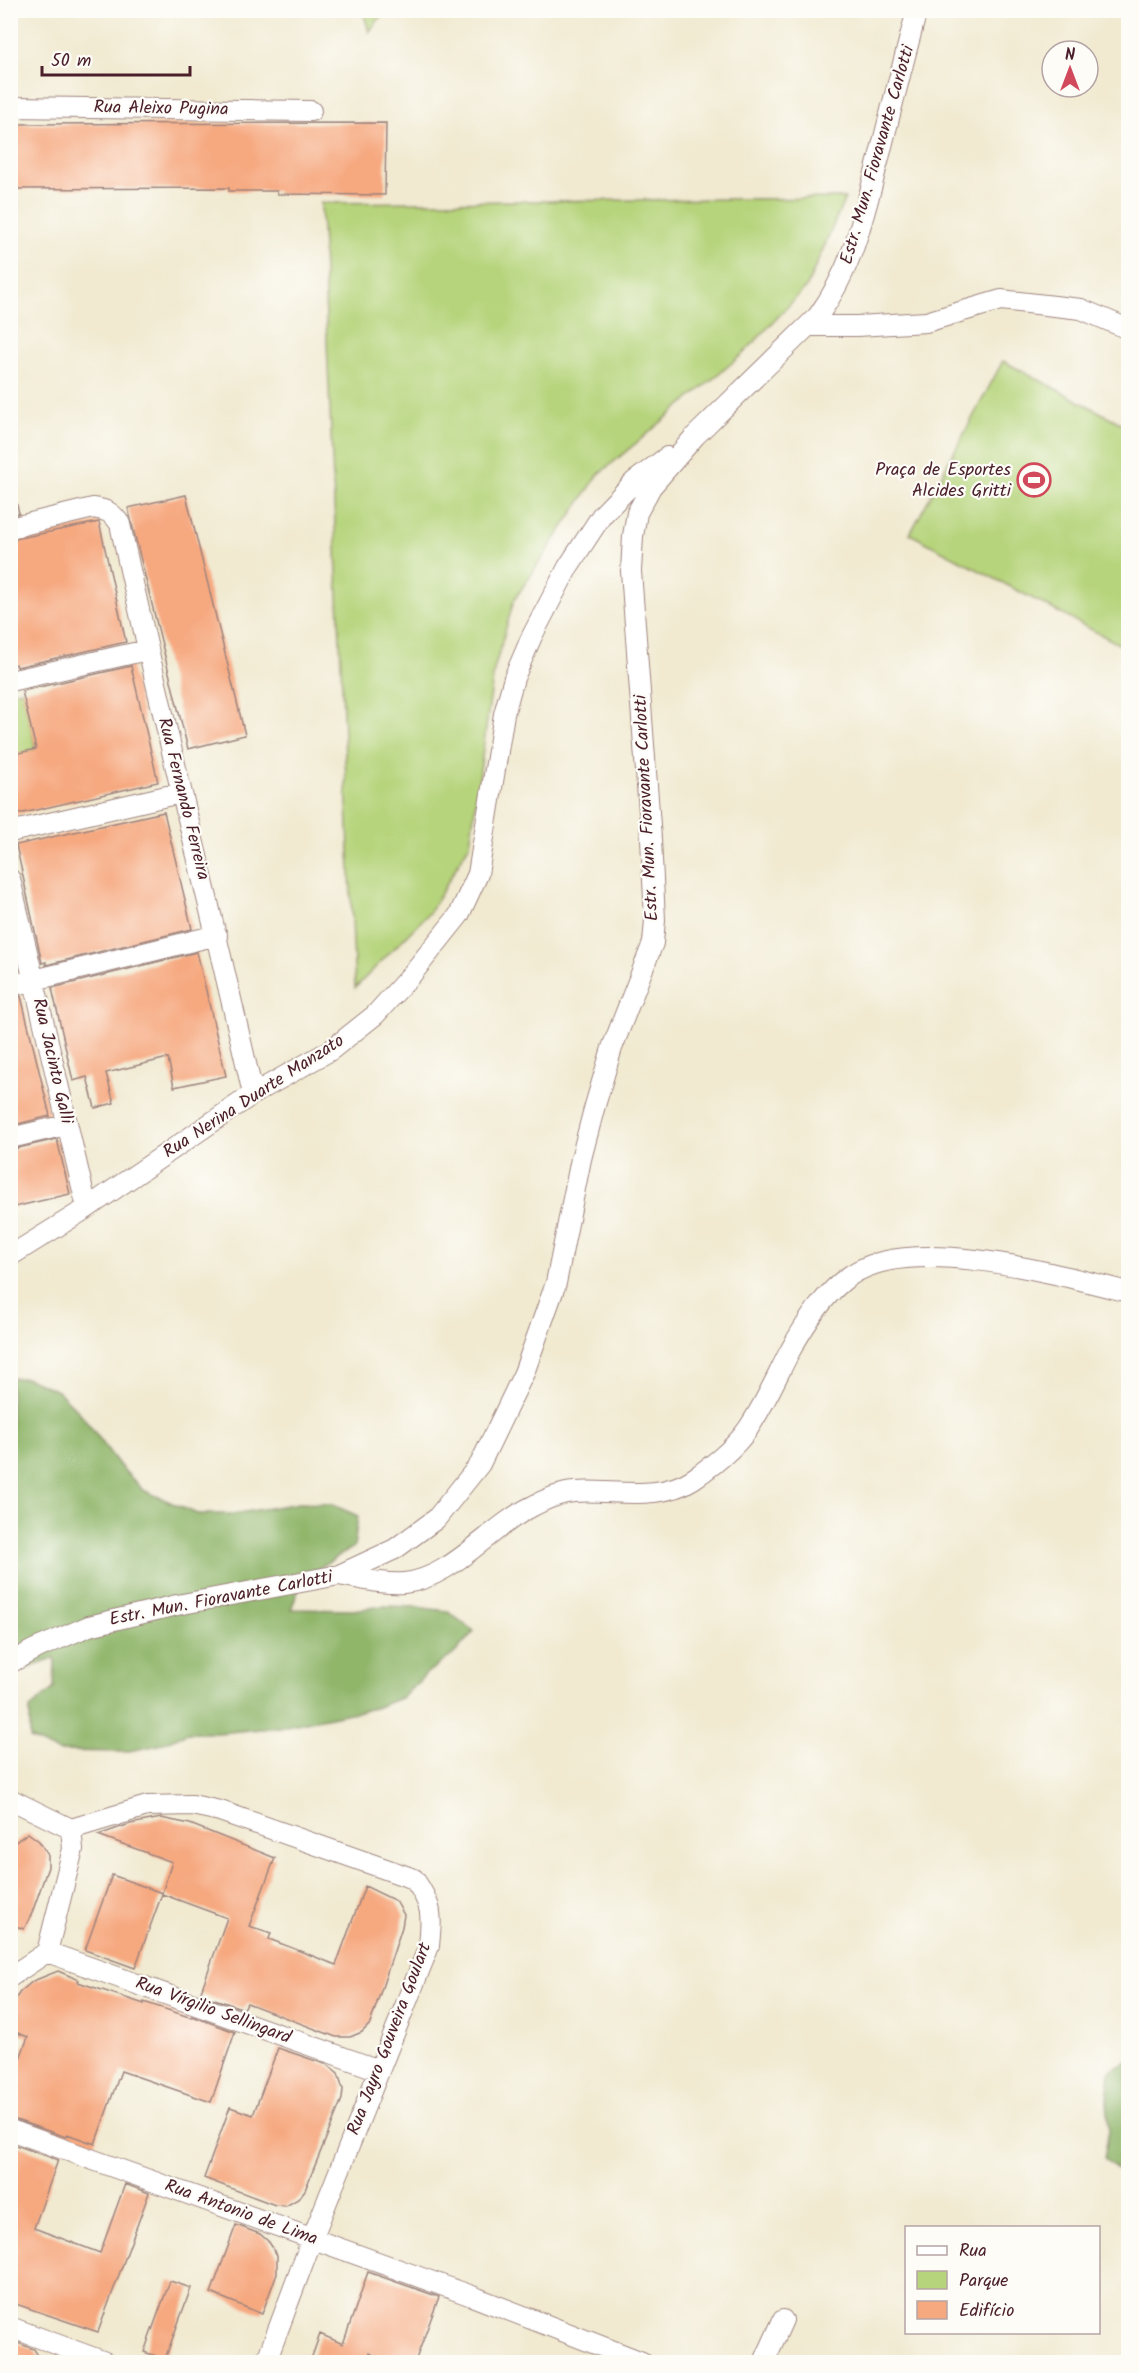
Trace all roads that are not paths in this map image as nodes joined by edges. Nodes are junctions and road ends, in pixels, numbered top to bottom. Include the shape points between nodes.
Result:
1 (917, 10) edge
2 (10, 108) edge
3 (311, 111) dead end
4 (808, 326) junction
5 (1128, 329) edge
6 (695, 436) junction
7 (10, 528) edge
8 (147, 650) junction
9 (10, 681) edge
10 (180, 793) junction
11 (10, 832) edge
12 (10, 879) edge
13 (217, 935) junction
14 (33, 981) junction
15 (10, 986) edge
16 (253, 1094) junction
17 (66, 1125) junction
18 (10, 1138) edge
19 (87, 1208) junction
20 (10, 1256) edge
21 (1128, 1292) edge
22 (339, 1575) junction
23 (10, 1663) edge
24 (10, 1799) edge
25 (71, 1829) junction
26 (47, 1952) junction
27 (10, 1977) edge
28 (379, 2070) junction
29 (10, 2130) edge
30 (312, 2239) junction
31 (783, 2320) dead end
32 (10, 2327) edge
33 (65, 2355) edge
34 (105, 2362) edge
35 (266, 2362) edge
36 (642, 2362) edge
37 (764, 2362) edge

1 - 4 street, Estr. Mun. Fioravante Carlotti via 859,232 833,295
2 - 3 street, Rua Aleixo Pugina
4 - 5 street via 926,322 1001,300 1081,309
4 - 6 street, Estr. Mun. Fioravante Carlotti
6 - 16 street, Rua Nerina Duarte Manzato via 635,481 602,515 568,567 532,636 504,714 478,874 459,915 375,1015 331,1050
6 - 22 street, Estr. Mun. Fioravante Carlotti via 651,487 637,513 633,536 631,571 651,839 653,943 612,1048 594,1109 556,1283 524,1373 480,1464 436,1519 395,1549
7 - 8 street, Rua Fernando Ferreira via 93,508 113,514 120,525
8 - 9 street
8 - 10 street, Rua Fernando Ferreira
10 - 11 street
10 - 13 street, Rua Fernando Ferreira
12 - 14 street, Rua Jacinto Galli
13 - 14 street
13 - 16 street, Rua Fernando Ferreira
14 - 15 street
14 - 17 street, Rua Jacinto Galli
16 - 19 street, Rua Nerina Duarte Manzato
17 - 18 street
17 - 19 street, Rua Jacinto Galli
19 - 20 street, Rua Nerina Duarte Manzato
21 - 22 street via 1068,1277 959,1259 898,1258 873,1264 834,1288 791,1349 752,1423 732,1447 690,1481 634,1494 573,1492 549,1498 526,1509 444,1568 419,1581 402,1583
22 - 23 street, Estr. Mun. Fioravante Carlotti via 89,1626
24 - 25 street
25 - 26 street via 73,1849
25 - 28 street, Rua Jayro Gouveira Goulart via 147,1806 192,1805 220,1810 414,1879 427,1898 432,1917 429,1946
26 - 27 street
26 - 28 street, Rua Vírgilio Sellingard
28 - 30 street, Rua Jayro Gouveira Goulart
29 - 30 street, Rua Antonio de Lima
30 - 35 street, Rua Jayro Gouveira Goulart
30 - 36 street, Rua Antonio de Lima
31 - 37 street
32 - 33 street
33 - 34 street

